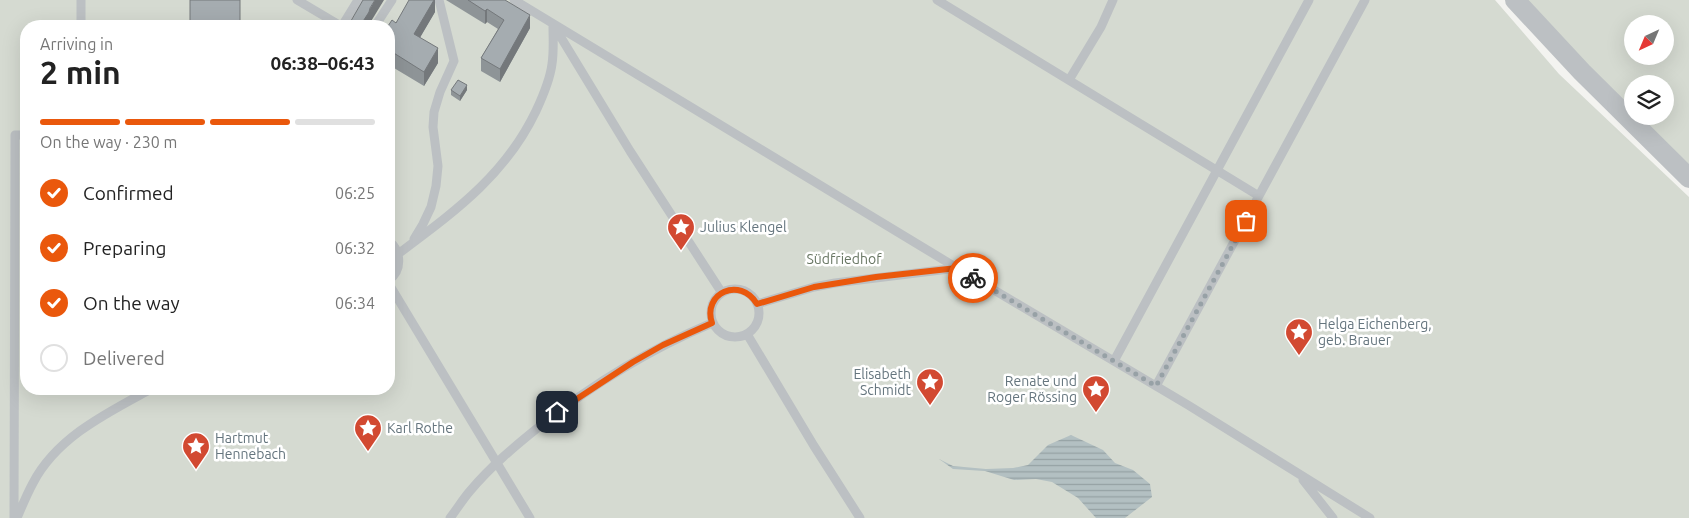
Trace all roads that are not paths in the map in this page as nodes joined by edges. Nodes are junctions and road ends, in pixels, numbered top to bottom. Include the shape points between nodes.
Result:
1 (82, 0) edge
2 (297, 0) edge
3 (358, 0) edge
4 (392, 0) edge
5 (439, 0) edge
6 (514, 0) edge
7 (937, 0) edge
8 (1113, 0) edge
9 (1309, 0) edge
10 (1365, 0) edge
11 (1515, 0) edge
12 (81, 20) edge
13 (332, 20) edge
14 (346, 20) edge
15 (380, 20) edge
16 (553, 23) junction
17 (1069, 80) junction
18 (20, 135) edge
19 (1217, 170) junction
20 (1689, 178) edge
21 (1259, 196) junction
22 (410, 246) junction
23 (395, 247) edge
24 (398, 254) junction
25 (957, 268) junction
26 (395, 274) edge
27 (395, 292) edge
28 (722, 293) junction
29 (757, 304) junction
30 (712, 323) junction
31 (747, 334) junction
32 (1114, 361) junction
33 (1156, 386) junction
34 (140, 395) edge
35 (496, 463) junction
36 (1300, 475) junction
37 (16, 518) edge
38 (450, 518) edge
39 (530, 518) edge
40 (860, 518) edge
41 (1332, 518) edge
42 (1370, 518) edge

1 - 12 lane
2 - 13 lane
3 - 14 lane
4 - 15 lane
5 - 22 lane via 454,61 434,112 438,166 432,200
6 - 16 lane
7 - 17 lane
8 - 17 lane
9 - 19 lane
10 - 21 lane
11 - 20 street
16 - 22 lane via 552,66 530,124 515,148 480,188
16 - 25 lane
16 - 28 lane via 630,151
17 - 19 lane
18 - 37 lane via 15,135
19 - 21 lane
19 - 32 lane
21 - 33 lane
22 - 24 lane
23 - 24 lane
24 - 26 lane
25 - 29 lane via 835,283
25 - 32 lane
27 - 35 lane
28 - 29 lane via 740,290
28 - 30 lane via 711,308
29 - 31 lane via 758,319
30 - 31 lane via 729,337
30 - 35 lane via 633,362 557,412
31 - 40 lane
32 - 33 lane
33 - 36 lane
34 - 37 lane via 82,428 62,446 33,482
35 - 38 lane via 470,490
35 - 39 lane
36 - 41 lane
36 - 42 lane

